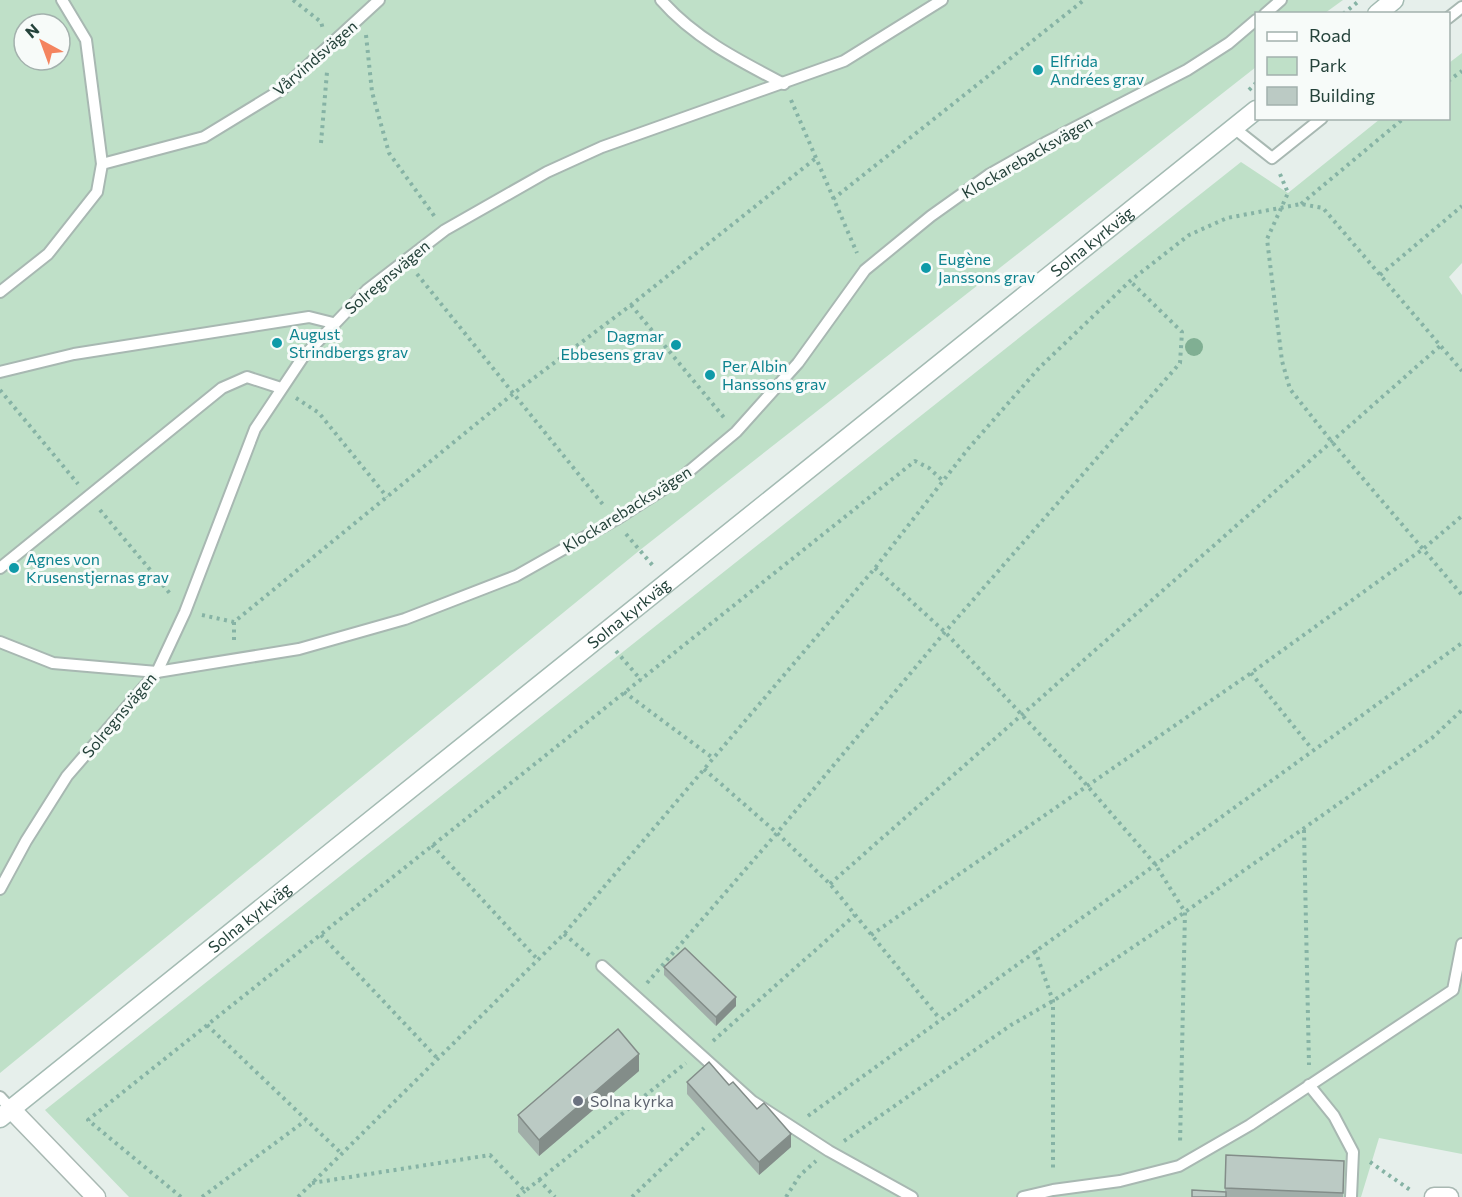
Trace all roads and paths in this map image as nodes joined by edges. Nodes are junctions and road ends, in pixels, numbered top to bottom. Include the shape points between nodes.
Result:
1 (62, 0) edge
2 (379, 0) edge
3 (661, 0) edge
4 (942, 0) edge
5 (1084, 0) edge
6 (1281, 0) edge
7 (1360, 0) edge
8 (1394, 0) edge
9 (1462, 7) edge
10 (1267, 12) edge
11 (1346, 12) edge
12 (1379, 12) edge
13 (364, 15) junction
14 (1450, 17) edge
15 (1255, 22) edge
16 (1462, 71) edge
17 (1450, 80) edge
18 (784, 84) junction
19 (1255, 112) edge
20 (1320, 120) edge
21 (1402, 120) edge
22 (1234, 128) junction
23 (816, 158) junction
24 (1272, 158) junction
25 (102, 164) junction
26 (833, 199) junction
27 (1301, 204) junction
28 (1462, 206) edge
29 (1280, 209) junction
30 (445, 230) junction
31 (406, 260) junction
32 (865, 270) junction
33 (1380, 275) junction
34 (1131, 281) junction
35 (0, 292) edge
36 (631, 305) junction
37 (333, 323) junction
38 (1440, 346) junction
39 (1462, 370) edge
40 (0, 372) edge
41 (281, 388) junction
42 (514, 393) junction
43 (736, 432) junction
44 (1332, 442) junction
45 (943, 481) junction
46 (387, 498) junction
47 (1462, 516) edge
48 (615, 520) junction
49 (1423, 549) junction
50 (655, 567) dead end
51 (0, 568) edge
52 (875, 568) junction
53 (1462, 595) edge
54 (185, 612) junction
55 (945, 632) junction
56 (0, 642) edge
57 (1462, 643) edge
58 (613, 648) dead end
59 (157, 672) junction
60 (1251, 673) junction
61 (641, 680) junction
62 (624, 692) junction
63 (1462, 710) edge
64 (1023, 715) junction
65 (1312, 749) junction
66 (713, 758) junction
67 (704, 769) junction
68 (1087, 785) junction
69 (1304, 829) junction
70 (777, 833) junction
71 (432, 845) junction
72 (1155, 864) junction
73 (830, 885) junction
74 (0, 888) edge
75 (1185, 912) junction
76 (855, 915) junction
77 (564, 934) junction
78 (321, 935) junction
79 (871, 935) junction
80 (1462, 944) edge
81 (1035, 950) junction
82 (538, 961) junction
83 (602, 966) joint
84 (636, 995) junction
85 (1053, 1001) junction
86 (940, 1019) junction
87 (207, 1025) junction
88 (699, 1053) junction
89 (438, 1059) junction
90 (1309, 1085) junction
91 (4, 1108) edge
92 (305, 1121) junction
93 (793, 1127) junction
94 (704, 1128) dead end
95 (829, 1150) junction
96 (1353, 1152) junction
97 (342, 1155) junction
98 (1179, 1166) junction
99 (539, 1180) junction
100 (312, 1183) junction
101 (1053, 1190) junction
102 (525, 1191) junction
103 (96, 1197) edge
104 (181, 1197) edge
105 (202, 1197) edge
106 (298, 1197) edge
107 (517, 1197) edge
108 (555, 1197) edge
109 (632, 1197) edge
110 (786, 1197) edge
111 (912, 1197) edge
112 (1023, 1197) edge
113 (1351, 1197) edge
114 (1422, 1197) edge
115 (1434, 1197) edge
116 (1449, 1197) edge

1 - 25 lane via 86,40
2 - 13 lane, Vårvindsvägen
3 - 18 lane via 675,17 729,56
4 - 18 lane, Solregnsvägen via 844,61
5 - 26 path
6 - 10 lane
7 - 11 path
8 - 12 street
9 - 14 lane
13 - 25 lane, Vårvindsvägen via 280,90 204,137
13 - 30 path via 372,92 389,153
15 - 32 lane, Klockarebacksvägen via 1187,70 990,174
16 - 17 path
18 - 23 path
18 - 30 lane, Solregnsvägen via 602,147 529,181
19 - 22 street, Solna kyrkväg
20 - 24 lane
21 - 27 path
22 - 24 lane
22 - 91 street, Solna kyrkväg
23 - 26 path
23 - 36 path
24 - 29 path via 1288,193
25 - 35 lane via 97,192 48,254
26 - 32 path
27 - 29 path
27 - 33 path via 1323,208
28 - 33 path
29 - 34 path via 1227,218 1189,235
29 - 44 path via 1267,239 1282,361 1290,389
30 - 31 lane, Solregnsvägen
31 - 37 lane, Solregnsvägen
31 - 42 path
32 - 43 lane, Klockarebacksvägen via 798,363
33 - 38 path
34 - 45 path via 1039,368
34 - 55 path via 1182,332 1180,363
36 - 42 path
36 - 43 path
37 - 40 lane via 309,317 74,354
37 - 41 lane, Solregnsvägen
38 - 39 path
38 - 44 path
41 - 46 path via 319,414
41 - 51 lane via 247,377 222,388
41 - 54 lane, Solregnsvägen via 255,429
42 - 46 path
42 - 48 path
43 - 48 lane, Klockarebacksvägen via 681,478
44 - 49 path
44 - 64 path
45 - 52 path
45 - 61 path via 915,461
46 - 54 path via 234,622
47 - 49 path
48 - 50 path
48 - 59 lane, Klockarebacksvägen via 516,576 405,619 299,649
49 - 53 path
49 - 60 path
52 - 55 path
52 - 66 path
54 - 59 lane, Solregnsvägen
55 - 64 path
55 - 70 path
56 - 59 lane, Klockarebacksvägen via 53,663
57 - 65 path
58 - 61 path
59 - 74 lane, Solregnsvägen via 67,776
60 - 65 path
60 - 68 path
61 - 62 path
62 - 66 path
62 - 71 path
63 - 69 path via 1432,738
64 - 68 path
64 - 73 path
65 - 72 path
66 - 67 path
67 - 70 path
67 - 77 path
68 - 72 path
68 - 79 path
69 - 75 path
69 - 90 path
70 - 73 path
70 - 84 path
71 - 78 path
71 - 82 path
72 - 75 path
72 - 81 path
73 - 76 path
75 - 85 path
75 - 98 path
76 - 79 path
76 - 88 path
77 - 82 path
77 - 83 path
78 - 87 path
78 - 89 path
79 - 86 path
80 - 90 lane via 1453,990
81 - 85 path
81 - 86 path
82 - 89 path
83 - 84 lane
84 - 88 lane
85 - 95 path via 1011,1025
85 - 101 path
86 - 93 path
87 - 92 path
87 - 104 path via 88,1120
88 - 93 lane via 752,1101
88 - 99 path
89 - 97 path
90 - 96 lane via 1334,1116
90 - 98 lane
91 - 103 street
92 - 97 path
92 - 105 path
93 - 95 lane
94 - 109 path
95 - 110 path via 800,1175
95 - 111 lane
96 - 113 lane
96 - 114 path
97 - 100 path
98 - 101 lane via 1120,1181
99 - 102 path
99 - 108 path
100 - 102 path via 490,1155
100 - 106 path
101 - 112 lane
102 - 107 path
115 - 116 street

